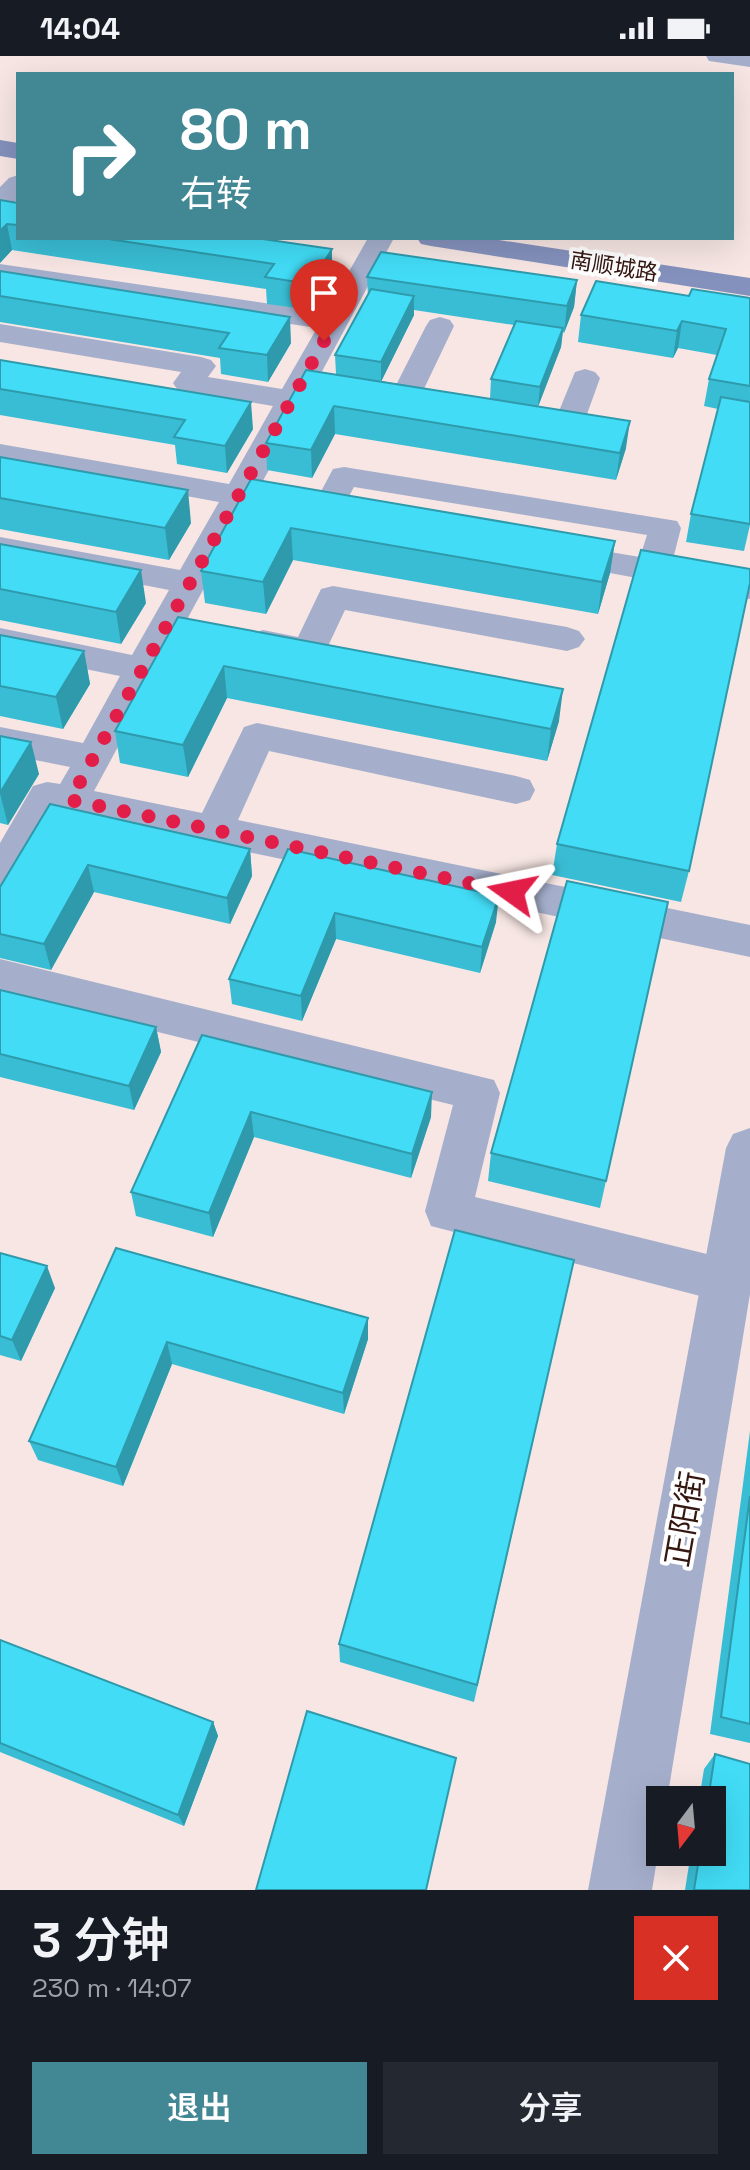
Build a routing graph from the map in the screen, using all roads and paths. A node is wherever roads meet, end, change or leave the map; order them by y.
1 (717, 56) edge
2 (750, 60) edge
3 (16, 185) edge
4 (0, 203) edge
5 (380, 240) edge
6 (444, 240) edge
7 (0, 272) edge
8 (750, 287) edge
9 (335, 322) junction
10 (440, 326) dead end
11 (0, 333) edge
12 (585, 378) dead end
13 (309, 387) junction
14 (436, 400) edge
15 (496, 410) edge
16 (0, 453) edge
17 (238, 496) junction
18 (0, 547) edge
19 (529, 548) edge
20 (653, 570) junction
21 (190, 583) junction
22 (750, 588) edge
23 (196, 629) junction
24 (567, 639) dead end
25 (0, 640) edge
26 (142, 669) junction
27 (0, 740) edge
28 (93, 758) junction
29 (516, 790) dead end
30 (70, 800) junction
31 (214, 830) junction
32 (5, 861) edge
33 (750, 941) edge
34 (0, 976) edge
35 (750, 1148) edge
36 (727, 1281) junction
37 (620, 1890) edge

1 - 2 street
3 - 4 street
5 - 9 street
6 - 8 main road, 南顺城路
7 - 9 street
9 - 13 street
10 - 14 street
11 - 13 street
12 - 15 street
13 - 17 street
16 - 17 street
17 - 20 street
17 - 21 street
18 - 21 street
19 - 20 street
20 - 22 street
21 - 23 street
23 - 24 street
23 - 26 street
25 - 26 street
26 - 28 street
27 - 28 street
28 - 30 street
29 - 31 street
30 - 31 street
30 - 32 street
31 - 33 street
34 - 36 street
35 - 36 street, 正阳街
36 - 37 street, 正阳街

